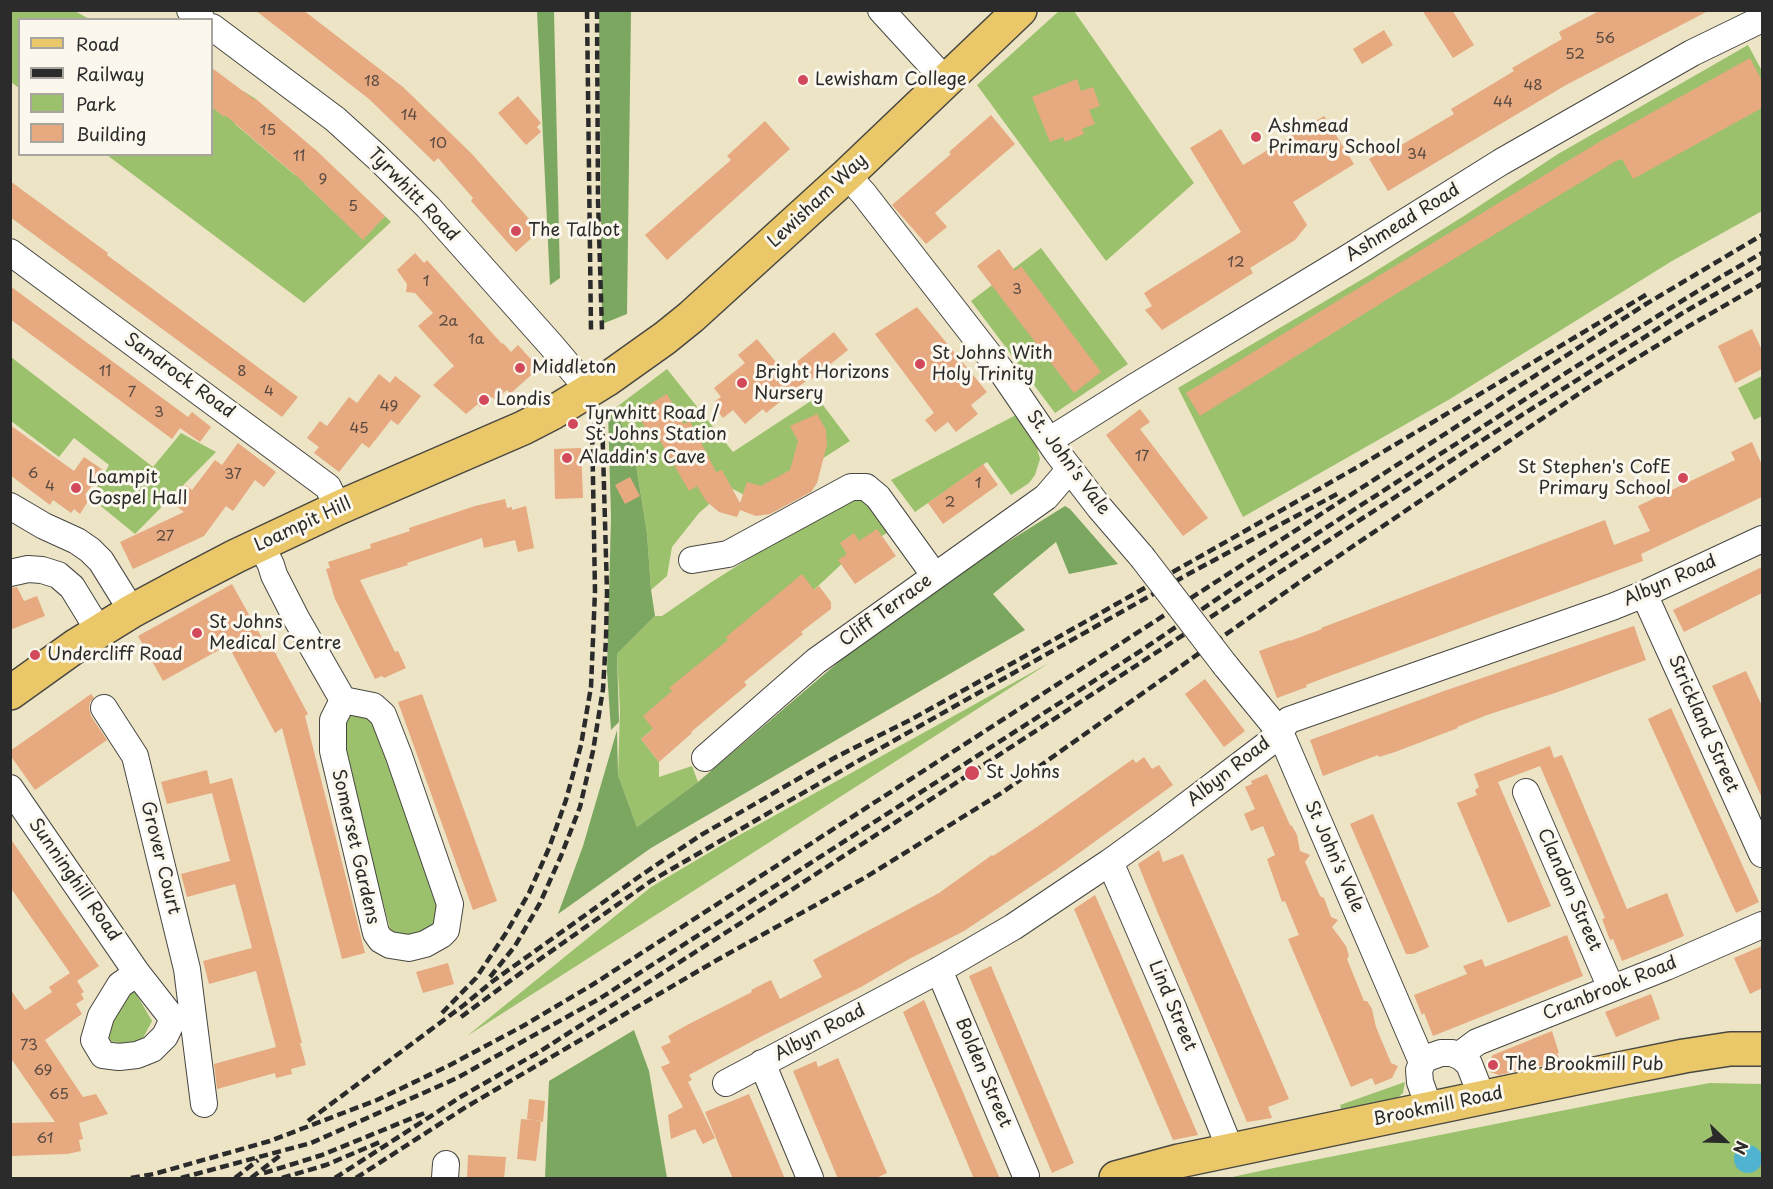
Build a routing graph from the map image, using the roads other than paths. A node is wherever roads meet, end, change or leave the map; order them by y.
1 (881, 10) edge
2 (1020, 10) edge
3 (1762, 19) edge
4 (213, 28) edge
5 (945, 80) junction
6 (847, 175) junction
7 (10, 252) edge
8 (598, 385) junction
9 (1050, 440) junction
10 (1070, 469) junction
11 (10, 506) edge
12 (338, 508) junction
13 (1762, 539) edge
14 (261, 545) junction
15 (692, 560) dead end
16 (10, 573) edge
17 (935, 576) junction
18 (1644, 594) junction
19 (132, 612) junction
20 (99, 631) junction
21 (1224, 665) joint
22 (10, 693) edge
23 (343, 700) junction
24 (104, 708) dead end
25 (1280, 732) junction
26 (705, 758) dead end
27 (10, 788) edge
28 (1526, 792) dead end
29 (1762, 854) edge
30 (1110, 862) junction
31 (1762, 926) edge
32 (939, 970) junction
33 (137, 973) junction
34 (1611, 988) junction
35 (183, 1018) junction
36 (1762, 1049) edge
37 (1461, 1057) junction
38 (1422, 1062) junction
39 (762, 1064) junction
40 (726, 1083) dead end
41 (1482, 1097) junction
42 (204, 1104) dead end
43 (1430, 1110) junction
44 (1231, 1150) junction
45 (1026, 1176) dead end
46 (810, 1179) edge
47 (1116, 1179) edge

1 - 5 street
2 - 5 main road, Lewisham Way
3 - 9 street, Ashmead Road
4 - 8 street, Tyrwhitt Road
5 - 6 main road, Lewisham Way
6 - 8 main road, Lewisham Way
6 - 9 street, St. John's Vale
7 - 12 street, Sandrock Road
8 - 12 main road, Loampit Hill
9 - 10 street, St. John's Vale
10 - 17 street, Cliff Terrace
10 - 21 street, St. John's Vale, bridge
11 - 19 street
12 - 14 main road, Loampit Hill
13 - 18 street, Albyn Road
14 - 19 main road, Loampit Hill
14 - 23 street
15 - 17 street
16 - 20 street
17 - 26 street, Cliff Terrace
18 - 25 street, Albyn Road
18 - 29 street, Strickland Street
19 - 20 main road, Loampit Hill
20 - 22 main road, Loampit Hill
21 - 25 street, St John's Vale
23 - 23 street, Somerset Gardens
24 - 35 street, Grover Court
25 - 30 street, Albyn Road
25 - 38 street, St John's Vale
27 - 33 street, Sunninghill Road
28 - 34 street, Clandon Street
30 - 32 street, Albyn Road
30 - 44 street, Lind Street
31 - 34 street, Cranbrook Road
32 - 39 street, Albyn Road
32 - 45 street, Bolden Street
33 - 35 street, Sunninghill Road
33 - 35 street
34 - 37 street, Cranbrook Road
35 - 42 street, Grover Court
36 - 41 main road, Brookmill Road
37 - 38 street
37 - 41 street
38 - 43 street, St John's Vale
39 - 40 street, Albyn Road
39 - 46 street, Albyn Road
41 - 43 main road, Brookmill Road
43 - 44 main road, Brookmill Road
44 - 47 main road, Brookmill Road

